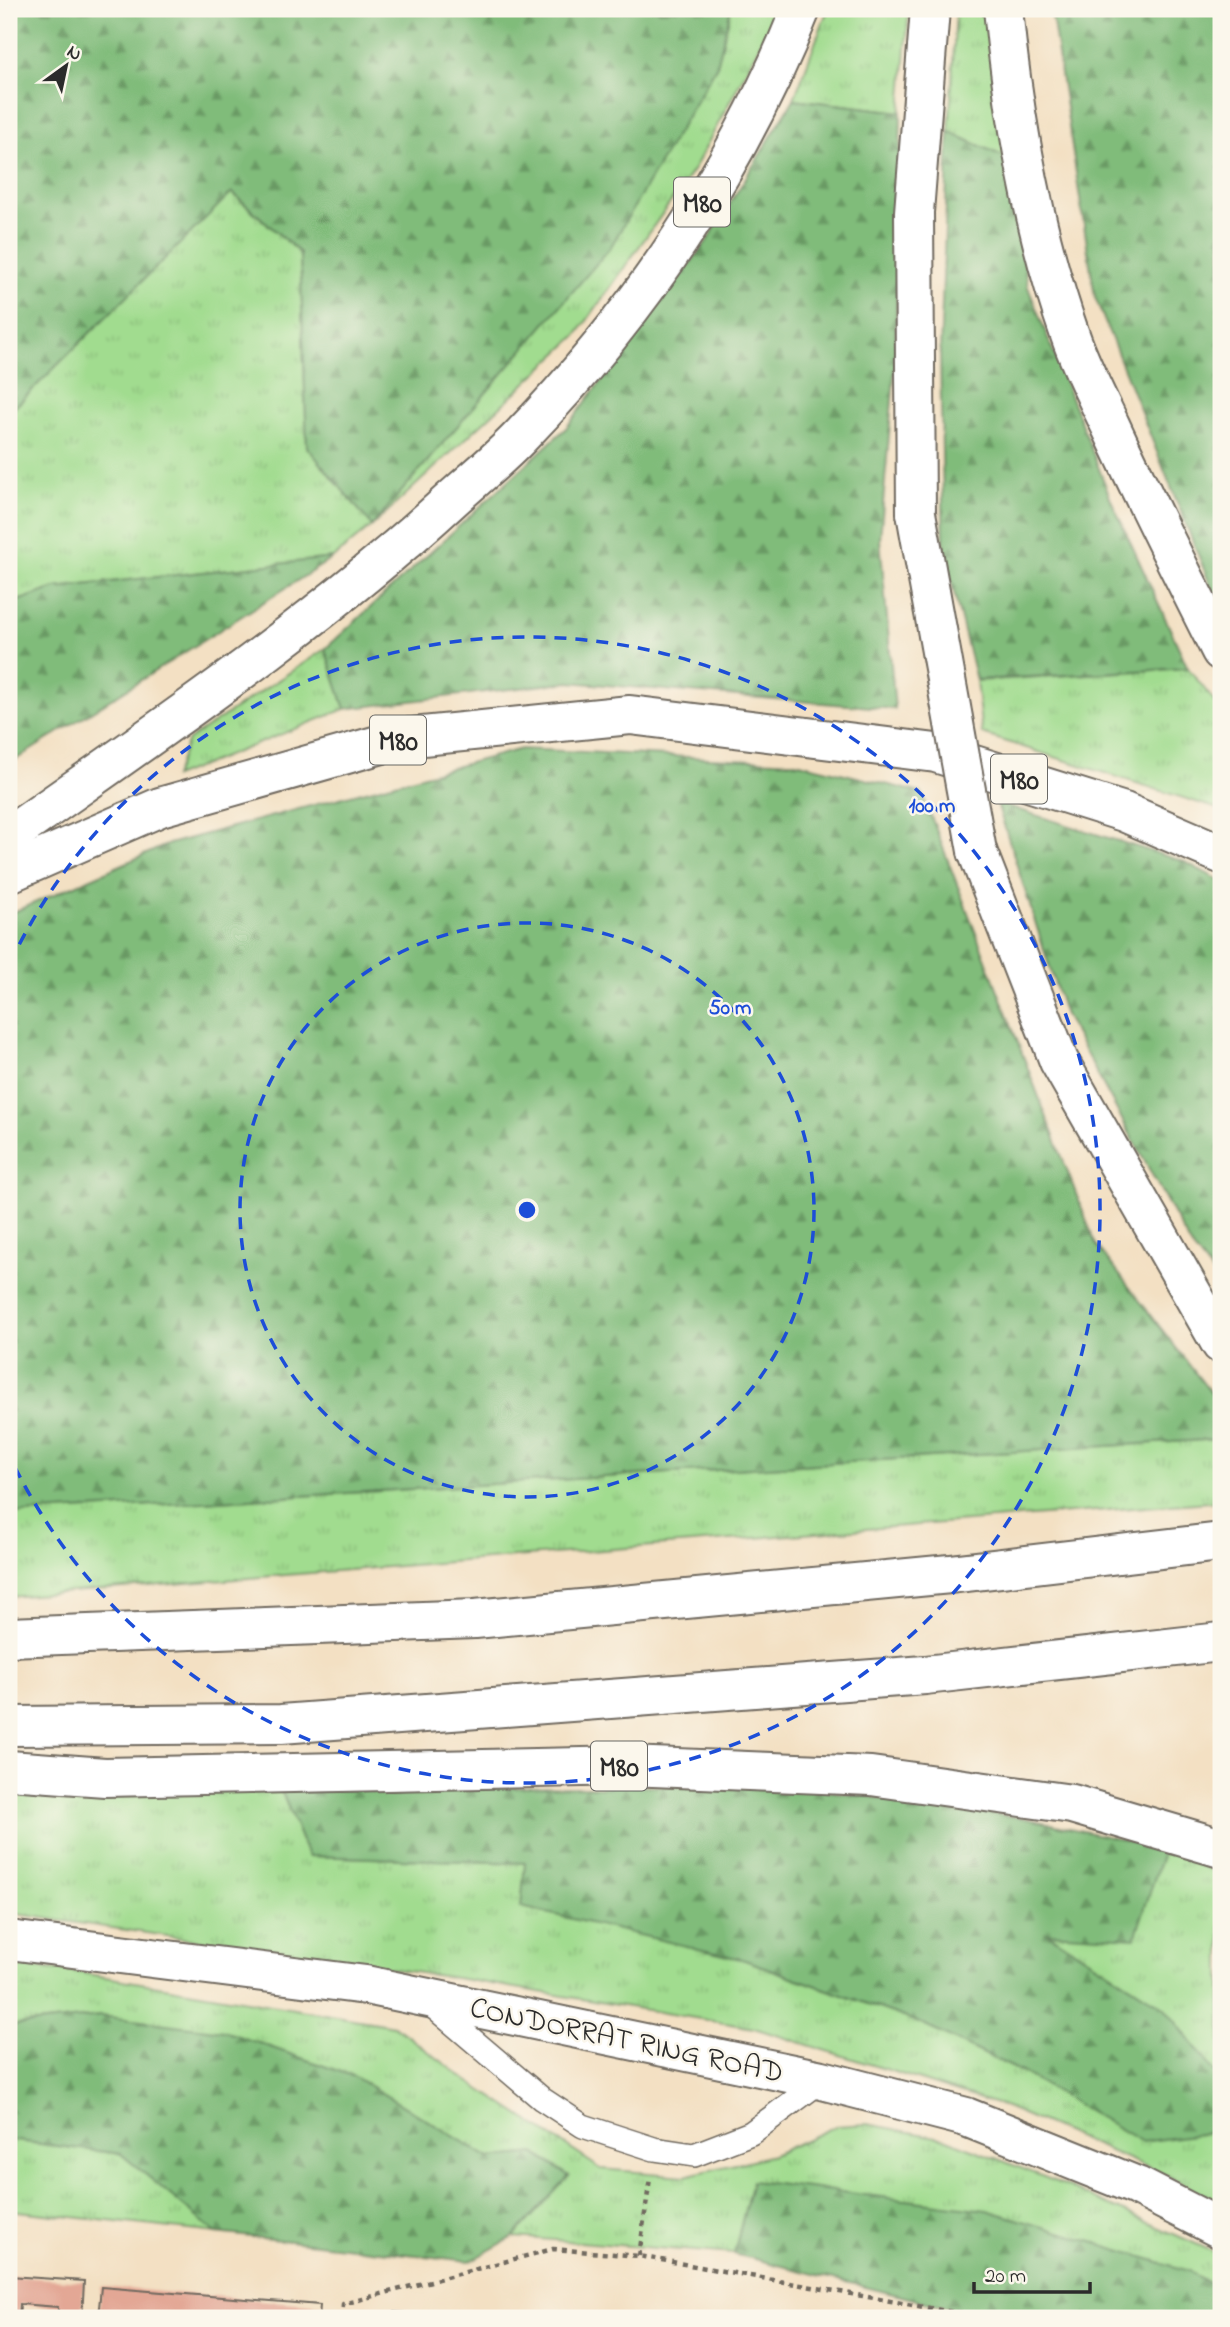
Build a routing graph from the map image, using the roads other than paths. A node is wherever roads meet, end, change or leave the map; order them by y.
1 (801, 9) edge
2 (930, 9) edge
3 (1003, 9) edge
4 (1221, 650) edge
5 (9, 836) edge
6 (1221, 854) edge
7 (9, 873) edge
8 (1219, 1340) edge
9 (1221, 1542) edge
10 (9, 1637) edge
11 (1221, 1642) edge
12 (9, 1726) edge
13 (9, 1770) edge
14 (1221, 1848) edge
15 (9, 1940) edge
16 (420, 1996) junction
17 (822, 2080) junction
18 (1221, 2229) edge

1 - 5 main road, M80
2 - 8 main road, bridge
3 - 4 main road
6 - 7 main road, M80
9 - 10 main road
11 - 12 main road, M80
13 - 14 main road, M80
15 - 16 main road, CONDORRAT RING ROAD
16 - 17 main road, CONDORRAT RING ROAD
16 - 17 lane
17 - 18 main road, CONDORRAT RING ROAD

